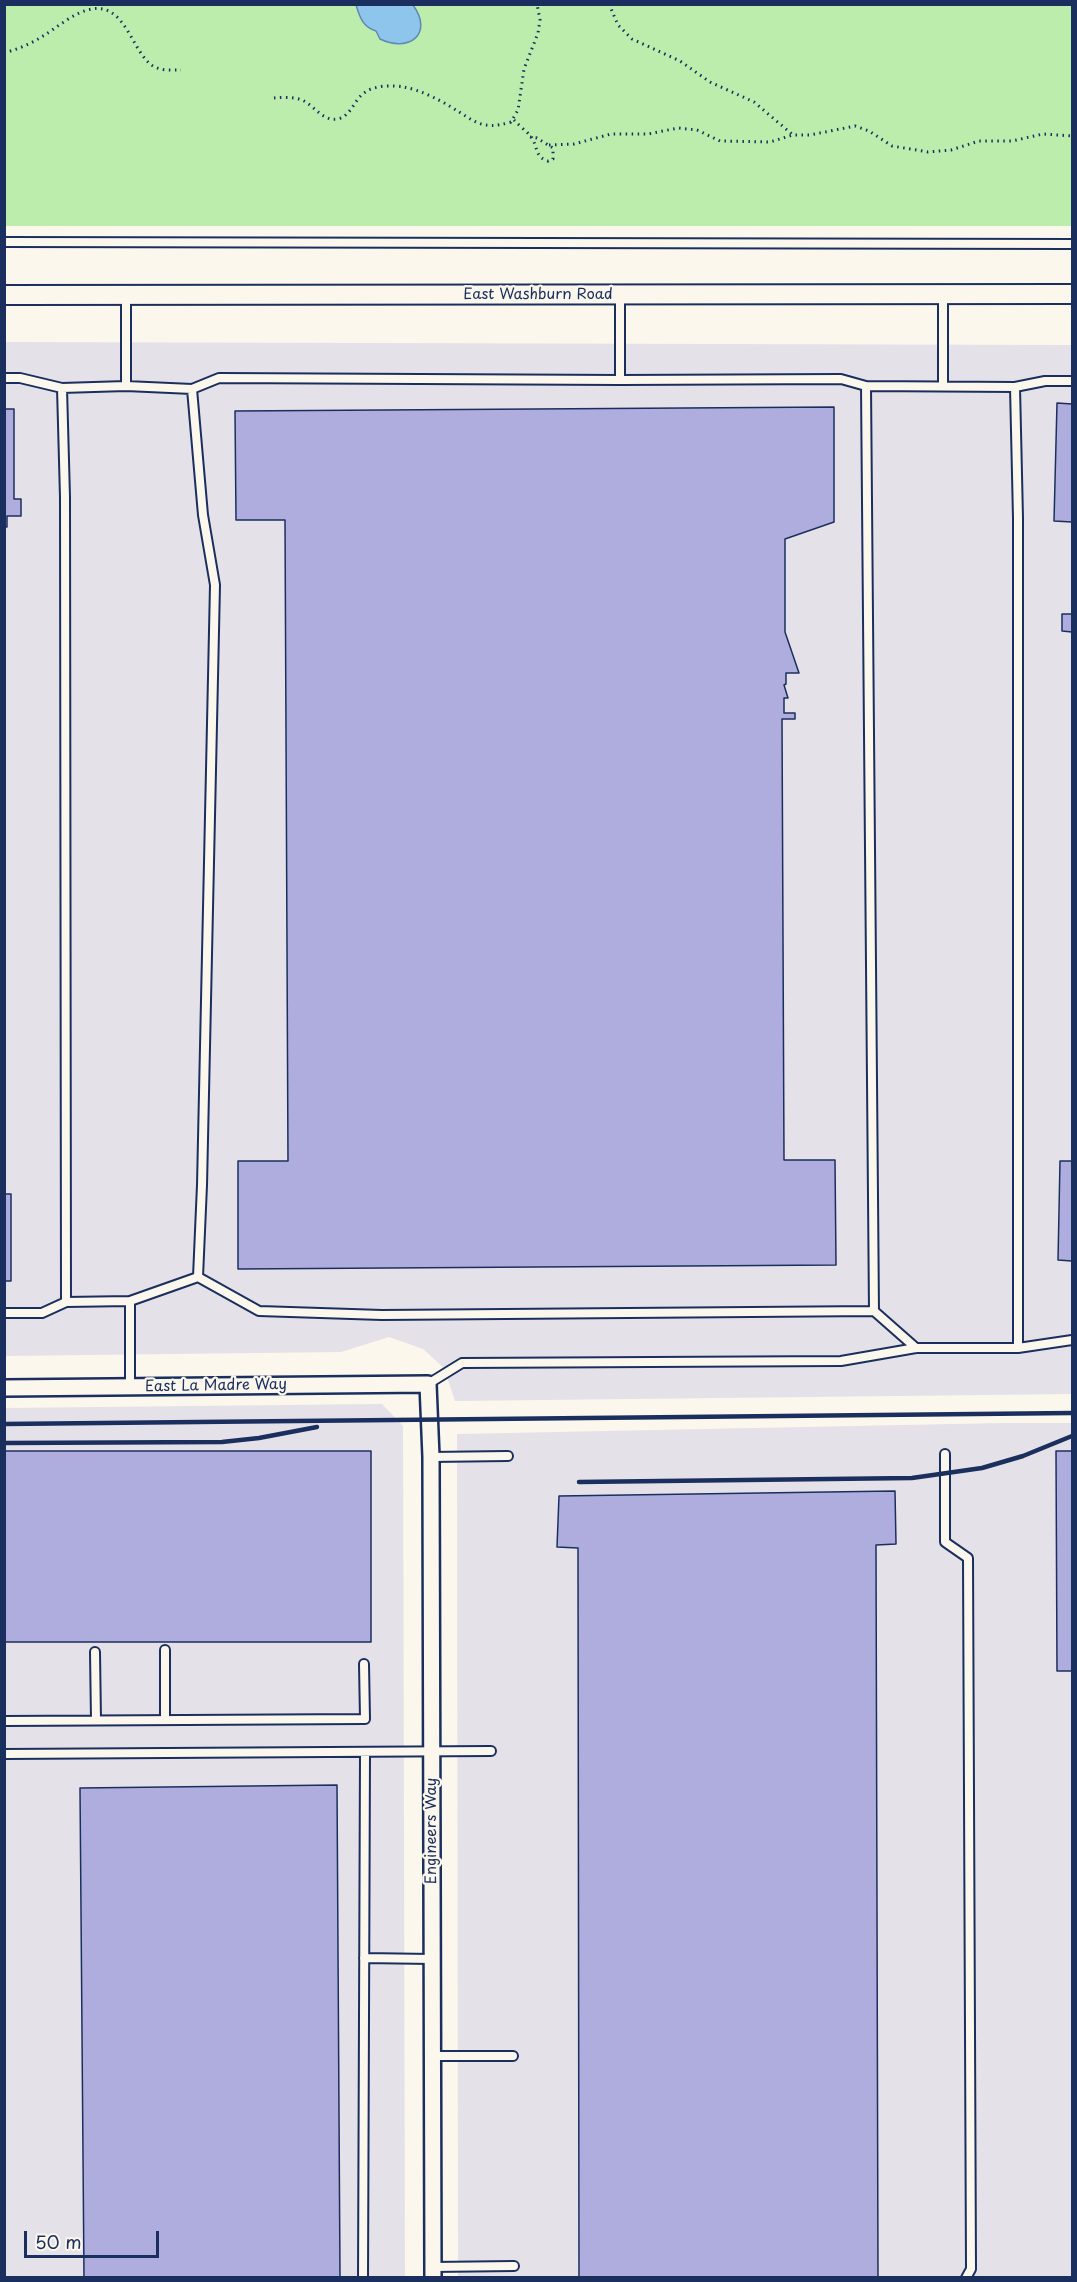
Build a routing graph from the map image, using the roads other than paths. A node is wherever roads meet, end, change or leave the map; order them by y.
1 (4, 242) edge
2 (1072, 244) edge
3 (620, 294) junction
4 (943, 294) junction
5 (1072, 294) edge
6 (4, 295) edge
7 (126, 295) junction
8 (4, 378) edge
9 (620, 380) junction
10 (1072, 381) edge
11 (126, 386) junction
12 (866, 386) junction
13 (943, 386) junction
14 (1015, 387) junction
15 (62, 388) junction
16 (192, 389) junction
17 (198, 1277) junction
18 (130, 1301) junction
19 (66, 1302) junction
20 (874, 1311) junction
21 (4, 1313) edge
22 (1072, 1340) edge
23 (916, 1348) junction
24 (1018, 1348) junction
25 (428, 1384) junction
26 (130, 1387) junction
27 (4, 1388) edge
28 (945, 1454) dead end
29 (431, 1456) junction
30 (508, 1456) dead end
31 (165, 1650) dead end
32 (95, 1652) dead end
33 (364, 1664) dead end
34 (96, 1720) junction
35 (165, 1720) junction
36 (4, 1721) edge
37 (491, 1751) dead end
38 (432, 1752) junction
39 (365, 1753) junction
40 (4, 1754) edge
41 (364, 1958) junction
42 (432, 1959) junction
43 (433, 2056) junction
44 (513, 2056) dead end
45 (514, 2266) dead end
46 (433, 2272) edge
47 (363, 2277) edge
48 (966, 2277) edge

1 - 2 lane
3 - 4 street, East Washburn Road
3 - 7 street, East Washburn Road
3 - 9 lane
4 - 5 street, East Washburn Road
4 - 13 lane
6 - 7 street, East Washburn Road
7 - 11 lane
8 - 15 lane
9 - 12 lane
9 - 16 lane
10 - 14 lane
11 - 15 lane
11 - 16 lane
12 - 13 lane
12 - 20 lane
13 - 14 lane
14 - 24 lane
15 - 19 lane
16 - 17 lane
17 - 18 lane
17 - 20 lane
18 - 19 lane
18 - 26 lane
19 - 21 lane
20 - 23 lane
22 - 24 lane
23 - 24 lane
23 - 25 lane
25 - 26 street, East La Madre Way
25 - 29 street, Engineers Way
26 - 27 street, East La Madre Way
28 - 48 lane
29 - 30 lane
29 - 38 street, Engineers Way
31 - 35 lane
32 - 34 lane
33 - 35 lane
34 - 35 lane
34 - 36 lane
37 - 38 lane
38 - 39 lane
38 - 42 street, Engineers Way
39 - 40 lane
39 - 41 lane
41 - 42 lane
41 - 47 lane
42 - 43 street, Engineers Way
43 - 44 lane
43 - 46 street, Engineers Way
45 - 46 lane

